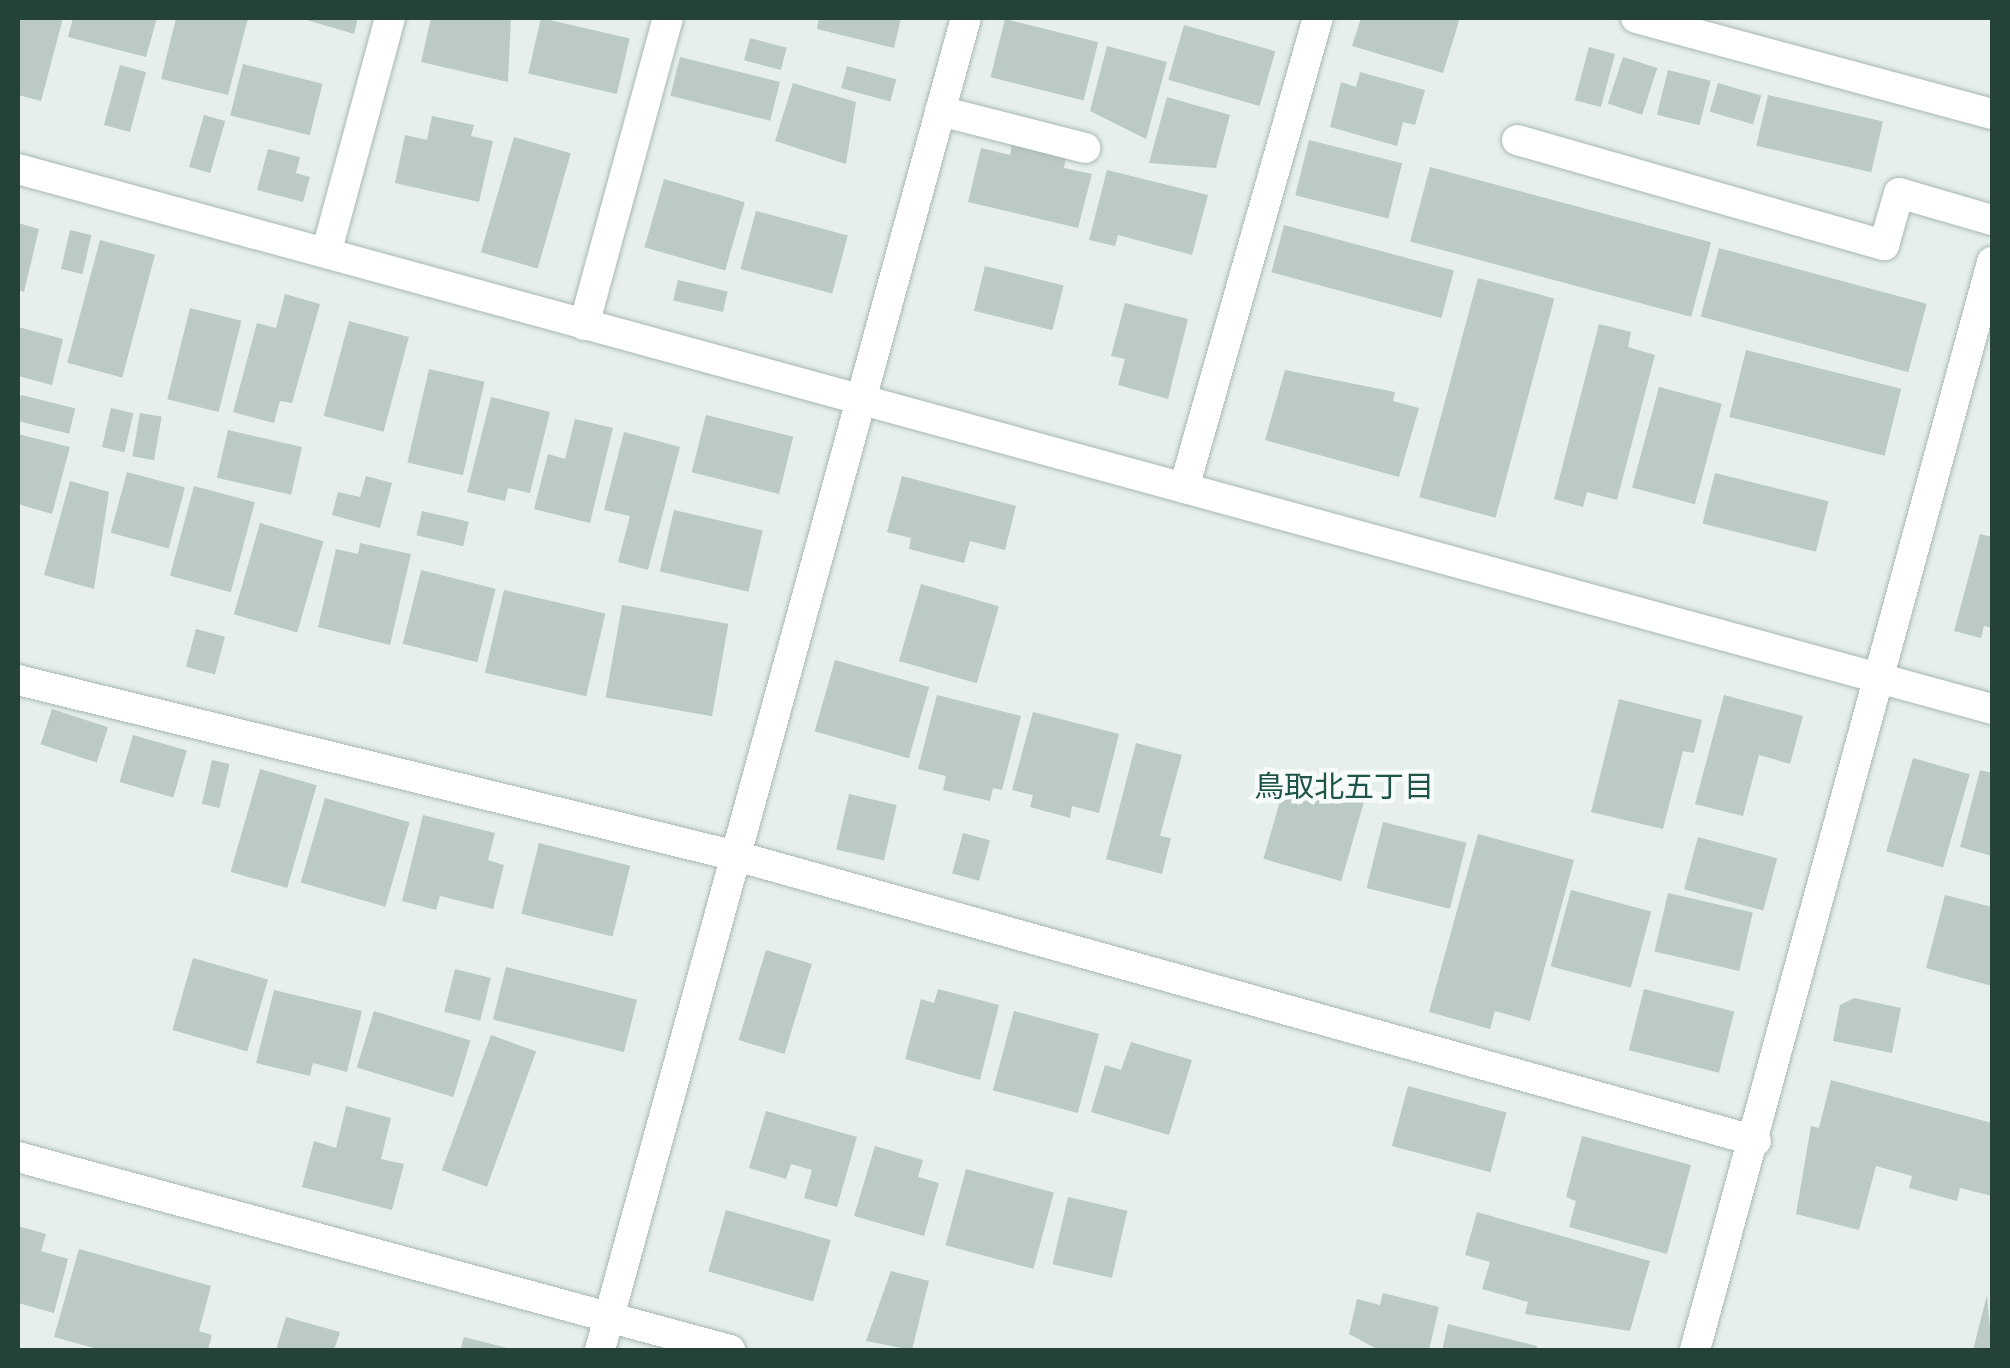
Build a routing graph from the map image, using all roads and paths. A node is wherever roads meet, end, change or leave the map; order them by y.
1 (390, 18) edge
2 (668, 18) edge
3 (966, 18) edge
4 (1318, 18) edge
5 (1636, 18) edge
6 (940, 112) junction
7 (1992, 114) edge
8 (1517, 140) dead end
9 (1085, 148) dead end
10 (18, 168) edge
11 (1992, 220) edge
12 (327, 250) junction
13 (1992, 262) edge
14 (584, 325) junction
15 (1979, 373) edge
16 (863, 396) junction
17 (1184, 488) junction
18 (1886, 678) junction
19 (18, 680) edge
20 (1992, 708) edge
21 (736, 856) junction
22 (1756, 1140) junction
23 (18, 1157) edge
24 (609, 1318) junction
25 (600, 1350) edge
26 (730, 1350) edge
27 (1695, 1350) edge

1 - 12 street
2 - 14 street
3 - 6 street
4 - 17 street
5 - 7 street
6 - 9 street
6 - 16 street
8 - 11 street
10 - 12 street
12 - 14 street
13 - 15 street
14 - 16 street
15 - 18 street
16 - 17 street
16 - 21 street
17 - 18 street
18 - 20 street
18 - 22 street
19 - 21 street
21 - 22 street
21 - 24 street
22 - 27 street
23 - 24 street
24 - 25 street
24 - 26 street

